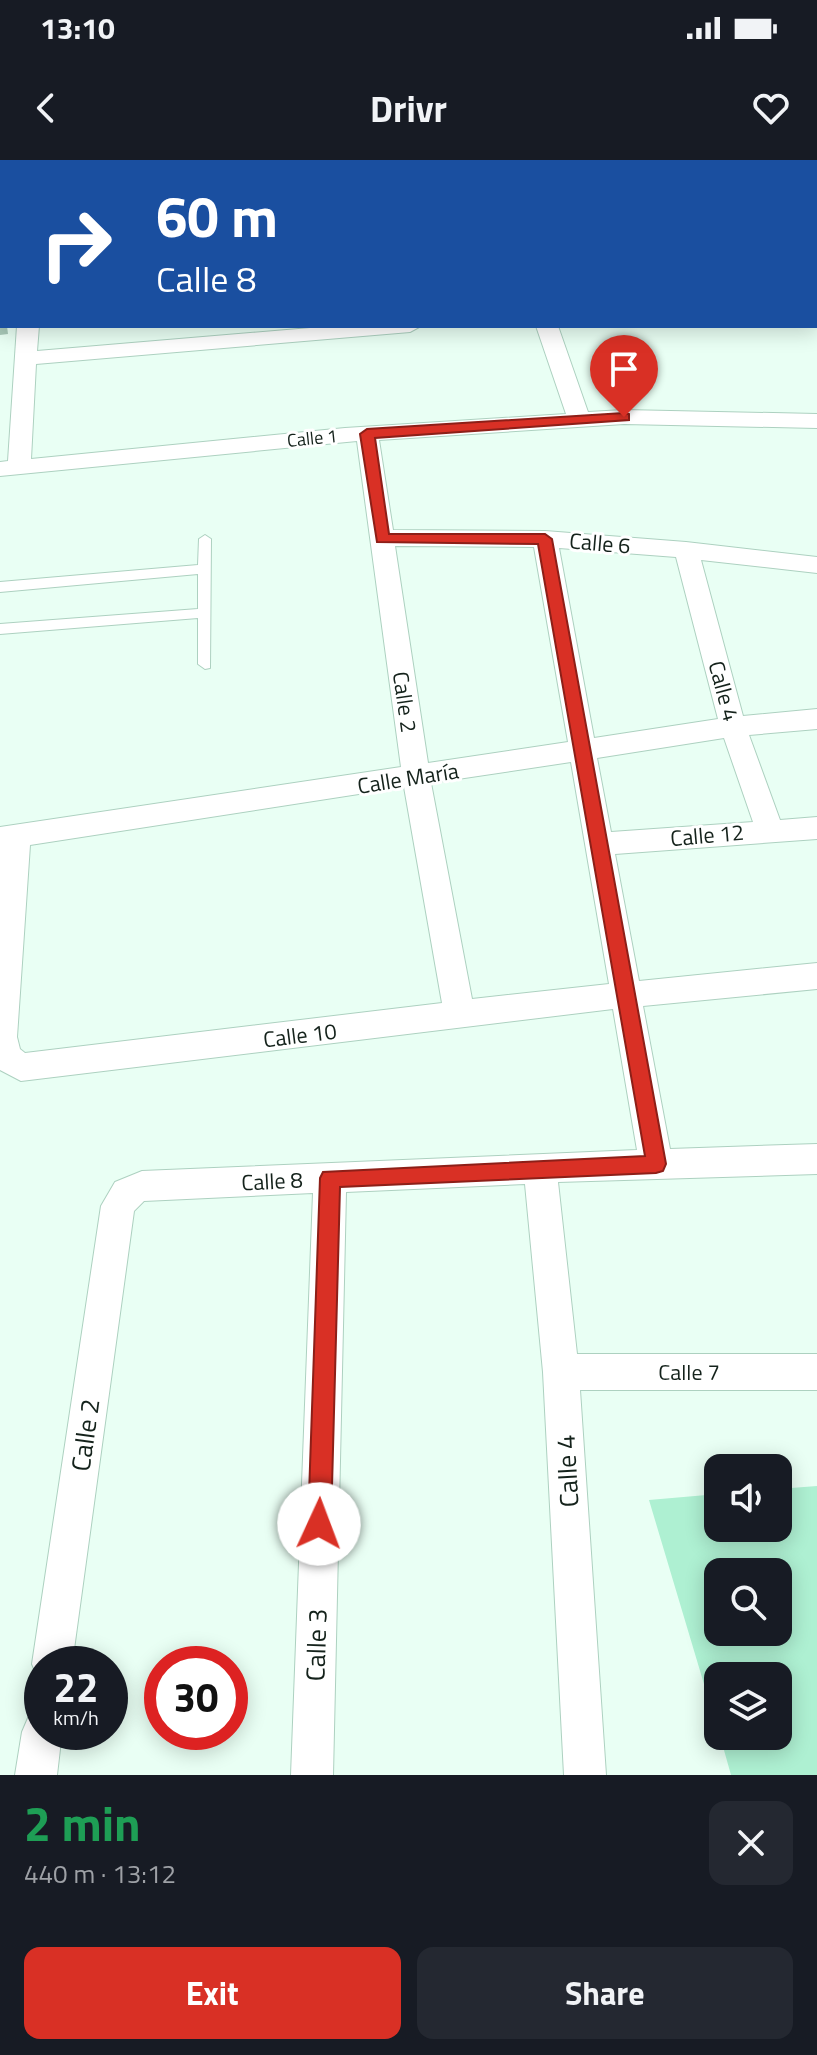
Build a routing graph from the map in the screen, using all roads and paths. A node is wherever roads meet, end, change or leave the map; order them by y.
1 (28, 328) edge
2 (386, 328) edge
3 (548, 328) edge
4 (28, 358) junction
5 (579, 420) junction
6 (817, 421) edge
7 (367, 434) junction
8 (10, 468) edge
9 (382, 538) junction
10 (205, 539) dead end
11 (545, 539) junction
12 (686, 550) junction
13 (817, 565) edge
14 (205, 569) junction
15 (0, 587) edge
16 (205, 613) junction
17 (0, 629) edge
18 (205, 664) dead end
19 (817, 719) edge
20 (733, 727) junction
21 (583, 751) junction
22 (416, 777) junction
23 (817, 828) edge
24 (770, 830) junction
25 (8, 837) edge
26 (598, 844) junction
27 (817, 976) edge
28 (626, 992) junction
29 (460, 1016) junction
30 (817, 1159) edge
31 (656, 1164) junction
32 (540, 1168) junction
33 (330, 1178) junction
34 (118, 1206) joint
35 (561, 1372) junction
36 (817, 1372) edge
37 (55, 1646) edge
38 (39, 1750) edge
39 (36, 1775) edge
40 (312, 1775) edge
41 (585, 1775) edge

1 - 4 street
2 - 4 street
3 - 5 street
4 - 8 street
5 - 6 street, Calle 1
5 - 7 street, Calle 1
7 - 8 street, Calle 1
7 - 9 street, Calle 2
9 - 11 street, Calle 6
9 - 22 street, Calle 2
10 - 14 lane
11 - 12 street, Calle 6
11 - 21 street
12 - 13 street, Calle 6
12 - 20 street, Calle 4
14 - 15 lane
14 - 16 lane
16 - 17 lane
16 - 18 lane
19 - 20 street, Calle María
20 - 21 street, Calle María
20 - 24 street, Calle 4
21 - 22 street, Calle María
21 - 26 street
22 - 25 street, Calle María
22 - 29 street, Calle 2
23 - 24 street, Calle 12
24 - 26 street, Calle 12
25 - 29 street, Calle 10
26 - 28 street
27 - 28 street, Calle 10
28 - 29 street, Calle 10
28 - 31 street
30 - 31 street, Calle 8
31 - 32 street, Calle 8
32 - 33 street, Calle 8
32 - 35 street, Calle 4
33 - 34 street, Calle 8
33 - 40 street, Calle 3
34 - 37 street, Calle 2
35 - 36 street, Calle 7
35 - 41 street, Calle 4
38 - 39 street

